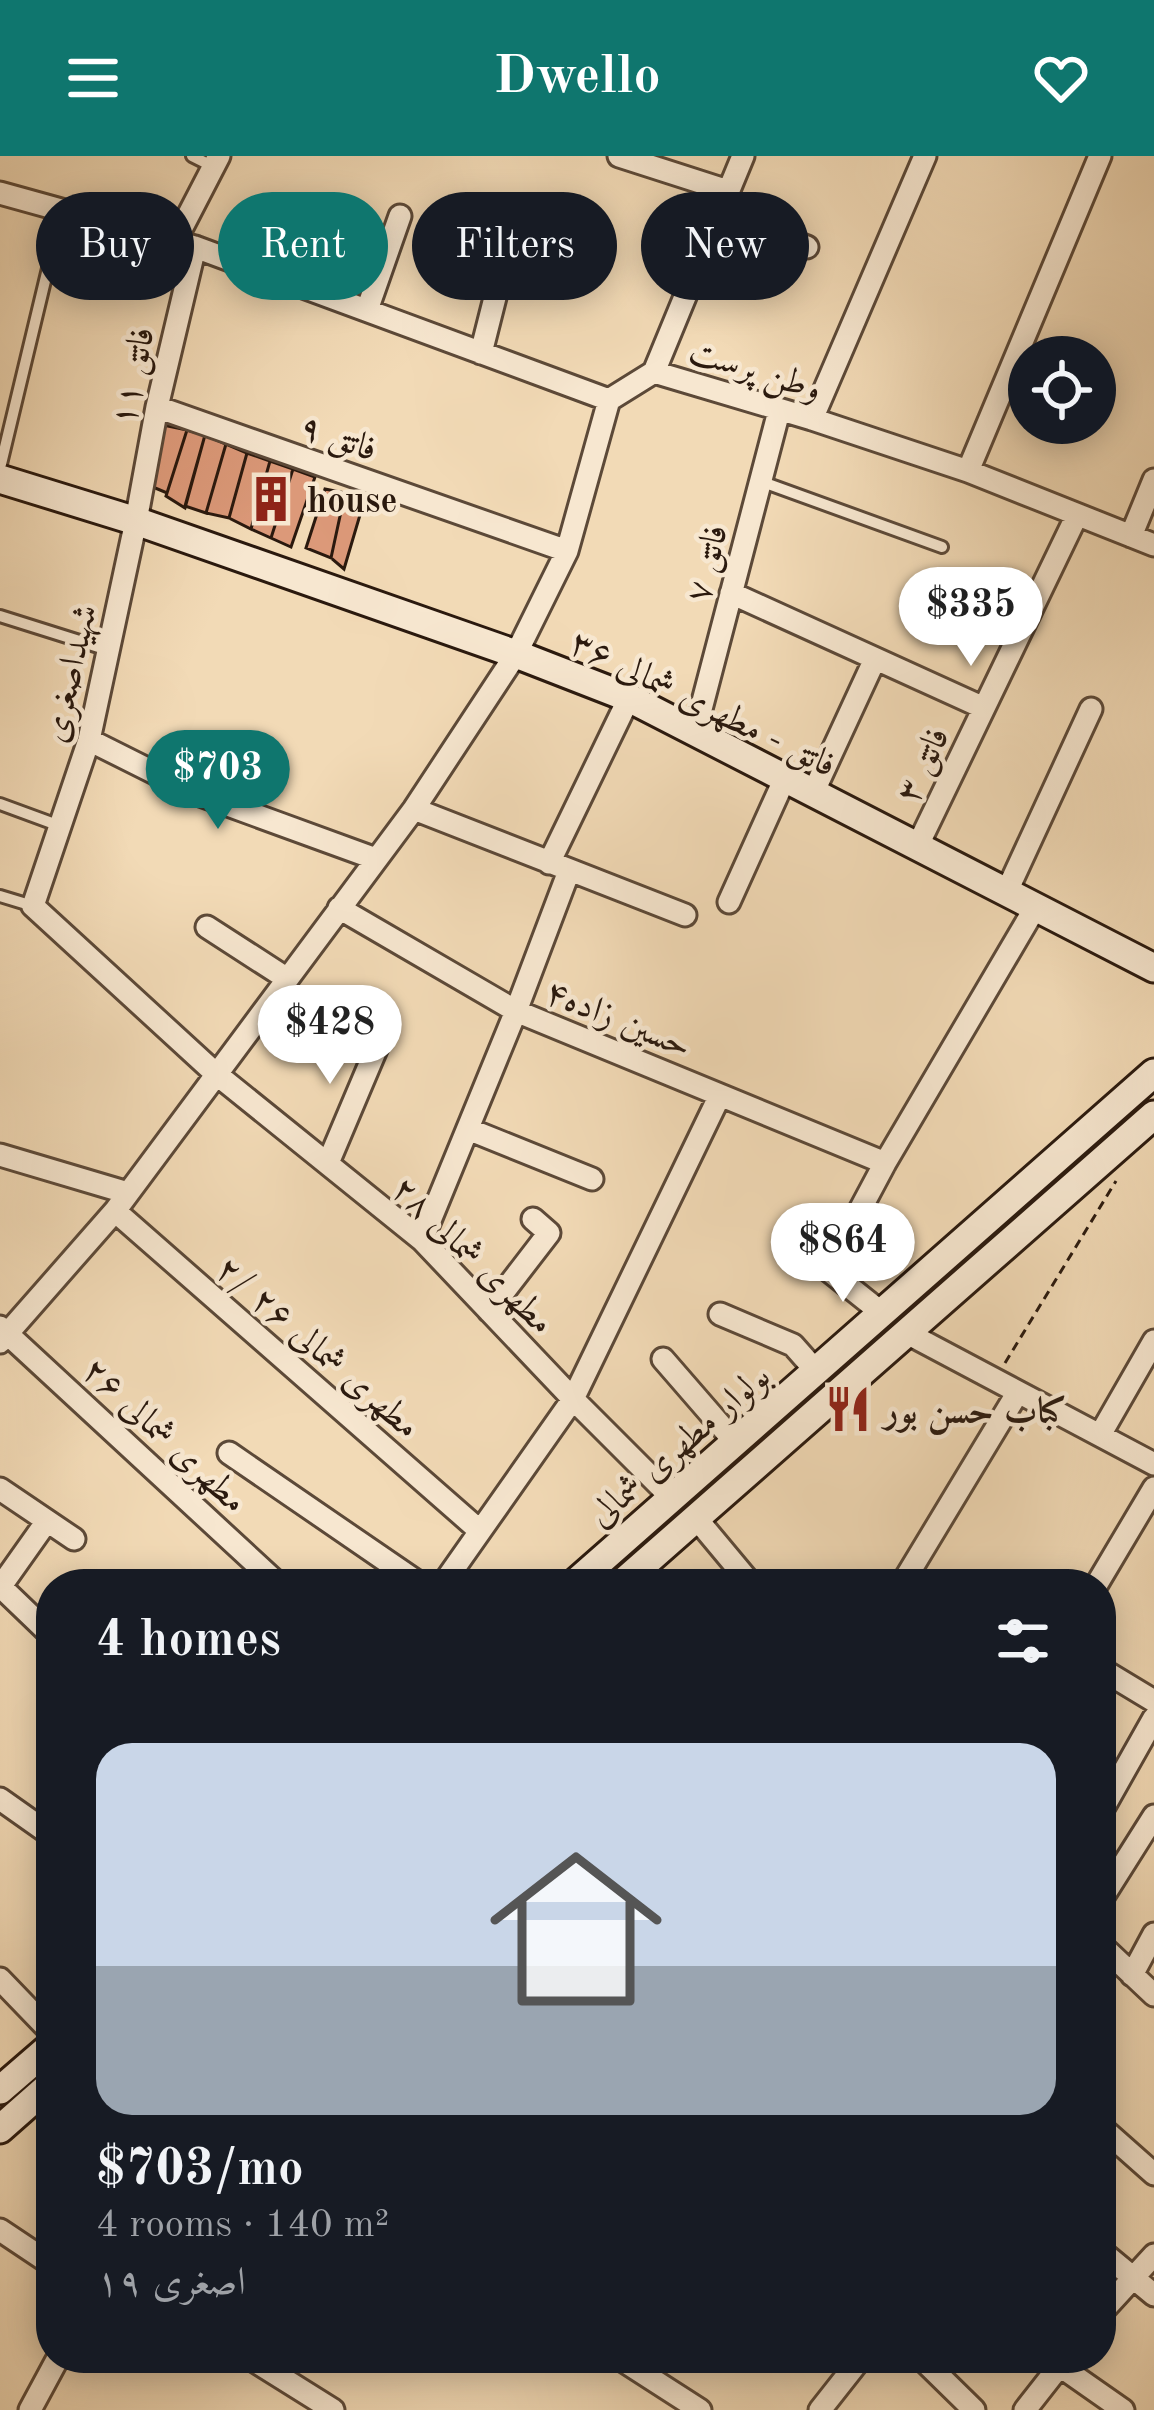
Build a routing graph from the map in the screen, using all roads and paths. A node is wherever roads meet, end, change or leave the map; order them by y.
1 (193, 156) edge
2 (619, 156) edge
3 (743, 156) edge
4 (926, 156) edge
5 (1100, 156) edge
6 (216, 161) edge
7 (728, 191) joint
8 (0, 193) edge
9 (36, 203) edge
10 (400, 216) dead end
11 (194, 220) edge
12 (194, 247) edge
13 (40, 300) edge
14 (175, 300) edge
15 (494, 300) edge
16 (684, 300) edge
17 (367, 310) junction
18 (481, 353) junction
19 (654, 372) junction
20 (609, 400) junction
21 (157, 407) junction
22 (779, 411) junction
23 (812, 419) junction
24 (0, 463) edge
25 (968, 471) junction
26 (0, 479) edge
27 (1154, 480) edge
28 (760, 481) junction
29 (1077, 515) junction
30 (136, 521) junction
31 (1131, 536) junction
32 (1154, 545) edge
33 (942, 547) dead end
34 (567, 551) junction
35 (731, 593) junction
36 (0, 616) edge
37 (108, 650) junction
38 (516, 654) junction
39 (875, 659) junction
40 (629, 698) junction
41 (984, 708) junction
42 (1091, 709) dead end
43 (695, 732) junction
44 (88, 740) junction
45 (785, 778) junction
46 (813, 793) junction
47 (0, 804) edge
48 (414, 809) junction
49 (60, 826) junction
50 (917, 847) junction
51 (376, 859) junction
52 (559, 867) junction
53 (1006, 893) junction
54 (0, 896) edge
55 (729, 902) dead end
56 (33, 906) junction
57 (339, 908) junction
58 (1035, 908) junction
59 (685, 915) dead end
60 (207, 927) dead end
61 (1154, 968) edge
62 (286, 978) junction
63 (516, 1011) junction
64 (383, 1033) dead end
65 (215, 1073) junction
66 (1154, 1073) edge
67 (720, 1095) junction
68 (1154, 1115) edge
69 (468, 1129) junction
70 (0, 1155) edge
71 (1053, 1162) junction
72 (328, 1163) junction
73 (885, 1163) junction
74 (1118, 1178) dead end
75 (592, 1179) dead end
76 (1075, 1185) junction
77 (121, 1202) junction
78 (533, 1219) dead end
79 (422, 1240) junction
80 (489, 1311) junction
81 (882, 1313) junction
82 (720, 1314) dead end
83 (907, 1333) junction
84 (3, 1334) edge
85 (1154, 1341) edge
86 (663, 1360) dead end
87 (816, 1371) junction
88 (995, 1379) junction
89 (1018, 1392) junction
90 (573, 1400) junction
91 (1100, 1435) junction
92 (735, 1442) junction
93 (229, 1453) dead end
94 (1154, 1464) edge
95 (1154, 1488) edge
96 (0, 1489) edge
97 (672, 1498) junction
98 (697, 1518) junction
99 (47, 1521) junction
100 (480, 1531) junction
101 (74, 1538) dead end
102 (262, 1569) edge
103 (398, 1569) edge
104 (453, 1569) edge
105 (591, 1569) edge
106 (638, 1569) edge
107 (740, 1569) edge
108 (911, 1569) edge
109 (1106, 1569) edge
110 (0, 1586) edge
111 (36, 1621) edge
112 (1116, 1678) edge
113 (1154, 1701) edge
114 (1154, 1718) edge
115 (1116, 1785) edge
116 (0, 1799) edge
117 (1154, 1816) edge
118 (36, 1824) edge
119 (1116, 1876) edge
120 (1154, 1934) edge
121 (1116, 1960) edge
122 (1132, 1975) junction
123 (0, 1979) edge
124 (1154, 1995) edge
125 (36, 2016) edge
126 (36, 2058) edge
127 (0, 2090) edge
128 (36, 2097) edge
129 (0, 2129) edge
130 (1116, 2140) edge
131 (1154, 2174) edge
132 (0, 2230) edge
133 (36, 2254) edge
134 (1154, 2254) edge
135 (1116, 2264) edge
136 (1134, 2279) junction
137 (1116, 2295) edge
138 (1154, 2295) edge
139 (50, 2373) edge
140 (274, 2373) edge
141 (648, 2373) edge
142 (850, 2373) edge
143 (936, 2373) edge
144 (1054, 2373) edge
145 (1077, 2373) edge
146 (30, 2410) edge
147 (332, 2410) edge
148 (700, 2410) edge
149 (820, 2410) edge
150 (974, 2410) edge
151 (1025, 2410) edge
152 (1123, 2410) edge

1 - 6 lane
2 - 7 street
3 - 7 street
4 - 23 street
5 - 25 street
6 - 11 street, فاتق ۱۱
8 - 9 street
10 - 17 street
12 - 17 street
13 - 24 lane
14 - 21 street, فاتق ۱۱
15 - 18 street
16 - 19 street
17 - 18 street
18 - 20 street
19 - 20 street, وطن پرست
19 - 22 street, وطن پرست
20 - 34 street
21 - 30 street, فاتق ۱۱
21 - 34 street, فاتق ۹
22 - 23 street, وطن پرست
22 - 28 street, فاتق ۷
23 - 25 street, وطن پرست
24 - 30 main road
25 - 29 street, وطن پرست
26 - 30 main road
27 - 31 street
28 - 33 lane
28 - 35 street, فاتق ۷
29 - 31 street, وطن پرست
29 - 41 street, فاتق ۳
30 - 37 street, شهیداصغری
30 - 38 main road, فاتق - مطهری شمالی ۳۶
31 - 32 street, وطن پرست
34 - 38 street
35 - 39 street
35 - 43 street, فاتق ۷
36 - 37 lane
37 - 44 street, شهیداصغری
38 - 40 main road, فاتق - مطهری شمالی ۳۶
38 - 48 street
39 - 41 street
39 - 46 street
40 - 43 main road, فاتق - مطهری شمالی ۳۶
40 - 52 street
41 - 50 street, فاتق ۳
42 - 53 street
43 - 45 main road, فاتق - مطهری شمالی ۳۶
44 - 49 street, شهیداصغری
44 - 51 street
45 - 46 main road, فاتق - مطهری شمالی ۳۶
45 - 55 street
46 - 50 main road, فاتق - مطهری شمالی ۳۶
47 - 49 lane
48 - 51 street
48 - 52 street
49 - 56 street, شهیداصغری
50 - 53 main road, فاتق - مطهری شمالی ۳۶
51 - 57 street
52 - 59 street
52 - 63 street
53 - 58 main road, فاتق - مطهری شمالی ۳۶
54 - 56 lane
56 - 65 street, مطهری شمالی ۲۸
57 - 62 street
57 - 63 street, حسین زاده۴
58 - 61 main road, فاتق - مطهری شمالی ۳۶
58 - 73 street
60 - 62 street
62 - 65 street
63 - 67 street, حسین زاده۴
63 - 69 street
64 - 72 street
65 - 72 street, مطهری شمالی ۲۸
65 - 77 street
66 - 71 main road, بولوار مطهری شمالی
67 - 73 street, حسین زاده۴
67 - 90 street
68 - 76 main road, بولوار مطهری شمالی
69 - 75 street
69 - 79 street
70 - 77 street
71 - 76 main road
71 - 81 main road, بولوار مطهری شمالی
72 - 79 street, مطهری شمالی ۲۸
73 - 81 street
74 - 88 path
76 - 83 main road, بولوار مطهری شمالی
77 - 84 street
77 - 100 street, مطهری شمالی ۲۶ /۲
78 - 80 street
79 - 80 street, مطهری شمالی ۲۸
80 - 90 street, مطهری شمالی ۲۸
81 - 87 main road, بولوار مطهری شمالی
82 - 87 street
83 - 88 street
83 - 98 main road, بولوار مطهری شمالی
84 - 102 street, مطهری شمالی ۲۶
85 - 91 street
86 - 92 street
87 - 92 main road, بولوار مطهری شمالی
88 - 89 street
89 - 91 street
89 - 108 street
90 - 97 street, مطهری شمالی ۲۸
90 - 100 street
91 - 94 street
92 - 97 main road, بولوار مطهری شمالی
93 - 103 street
95 - 109 street
96 - 99 street
97 - 105 main road, بولوار مطهری شمالی
98 - 106 main road, بولوار مطهری شمالی
98 - 107 street
99 - 101 street
99 - 110 street
100 - 104 street
110 - 111 street
112 - 113 street
114 - 115 street
116 - 118 street
117 - 119 street
120 - 122 street
121 - 122 street
122 - 124 street
123 - 125 street
126 - 127 main road
128 - 129 main road
130 - 131 street
132 - 133 street
134 - 136 street
135 - 136 street
136 - 137 street
136 - 138 street
139 - 146 street
140 - 147 street
141 - 148 street
142 - 149 street
143 - 150 street
144 - 151 street
145 - 152 street

